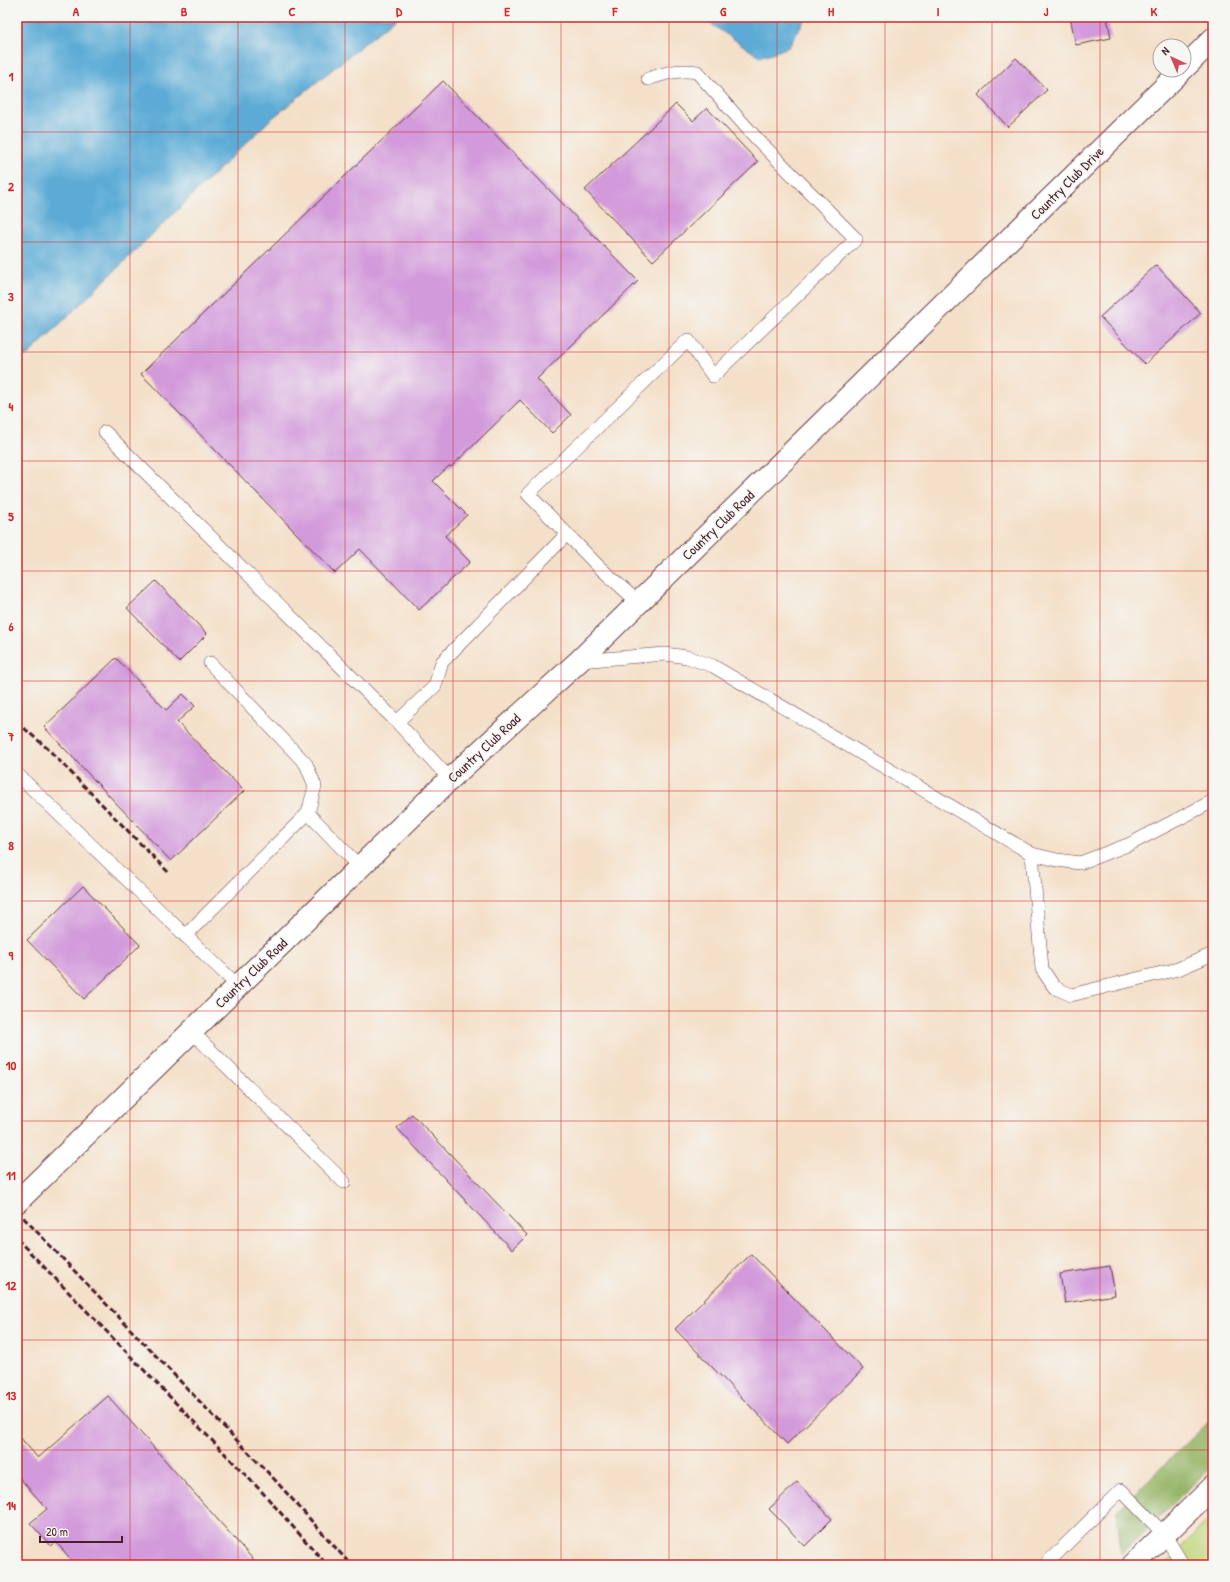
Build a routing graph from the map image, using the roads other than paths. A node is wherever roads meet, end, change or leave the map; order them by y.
1 (1213, 39) edge
2 (1192, 60) edge
3 (1174, 78) edge
4 (648, 79) dead end
5 (952, 295) joint
6 (105, 432) dead end
7 (567, 534) junction
8 (639, 602) junction
9 (579, 661) junction
10 (210, 662) dead end
11 (397, 722) junction
12 (17, 774) edge
13 (450, 779) junction
14 (1213, 800) edge
15 (308, 813) junction
16 (1032, 854) junction
17 (360, 867) junction
18 (185, 936) junction
19 (1213, 954) edge
20 (238, 986) junction
21 (191, 1031) junction
22 (344, 1182) dead end
23 (17, 1202) edge
24 (1213, 1487) edge
25 (1164, 1534) junction
26 (1045, 1565) edge
27 (1133, 1565) edge
28 (1182, 1565) edge

1 - 2 street
3 - 5 street, Country Club Drive
4 - 7 lane
5 - 8 street, Country Club Road
6 - 11 lane
7 - 8 lane
7 - 11 lane
8 - 9 street, Country Club Road
9 - 13 street, Country Club Road
9 - 16 lane
10 - 15 lane
11 - 13 lane
12 - 18 lane
13 - 17 street, Country Club Road
14 - 16 lane
15 - 17 lane
15 - 18 lane
16 - 19 lane
17 - 20 street, Country Club Road
18 - 20 lane
20 - 21 street, Country Club Road
21 - 22 lane
21 - 23 street, Country Club Road
24 - 25 street
25 - 26 lane
25 - 27 street
25 - 28 lane

